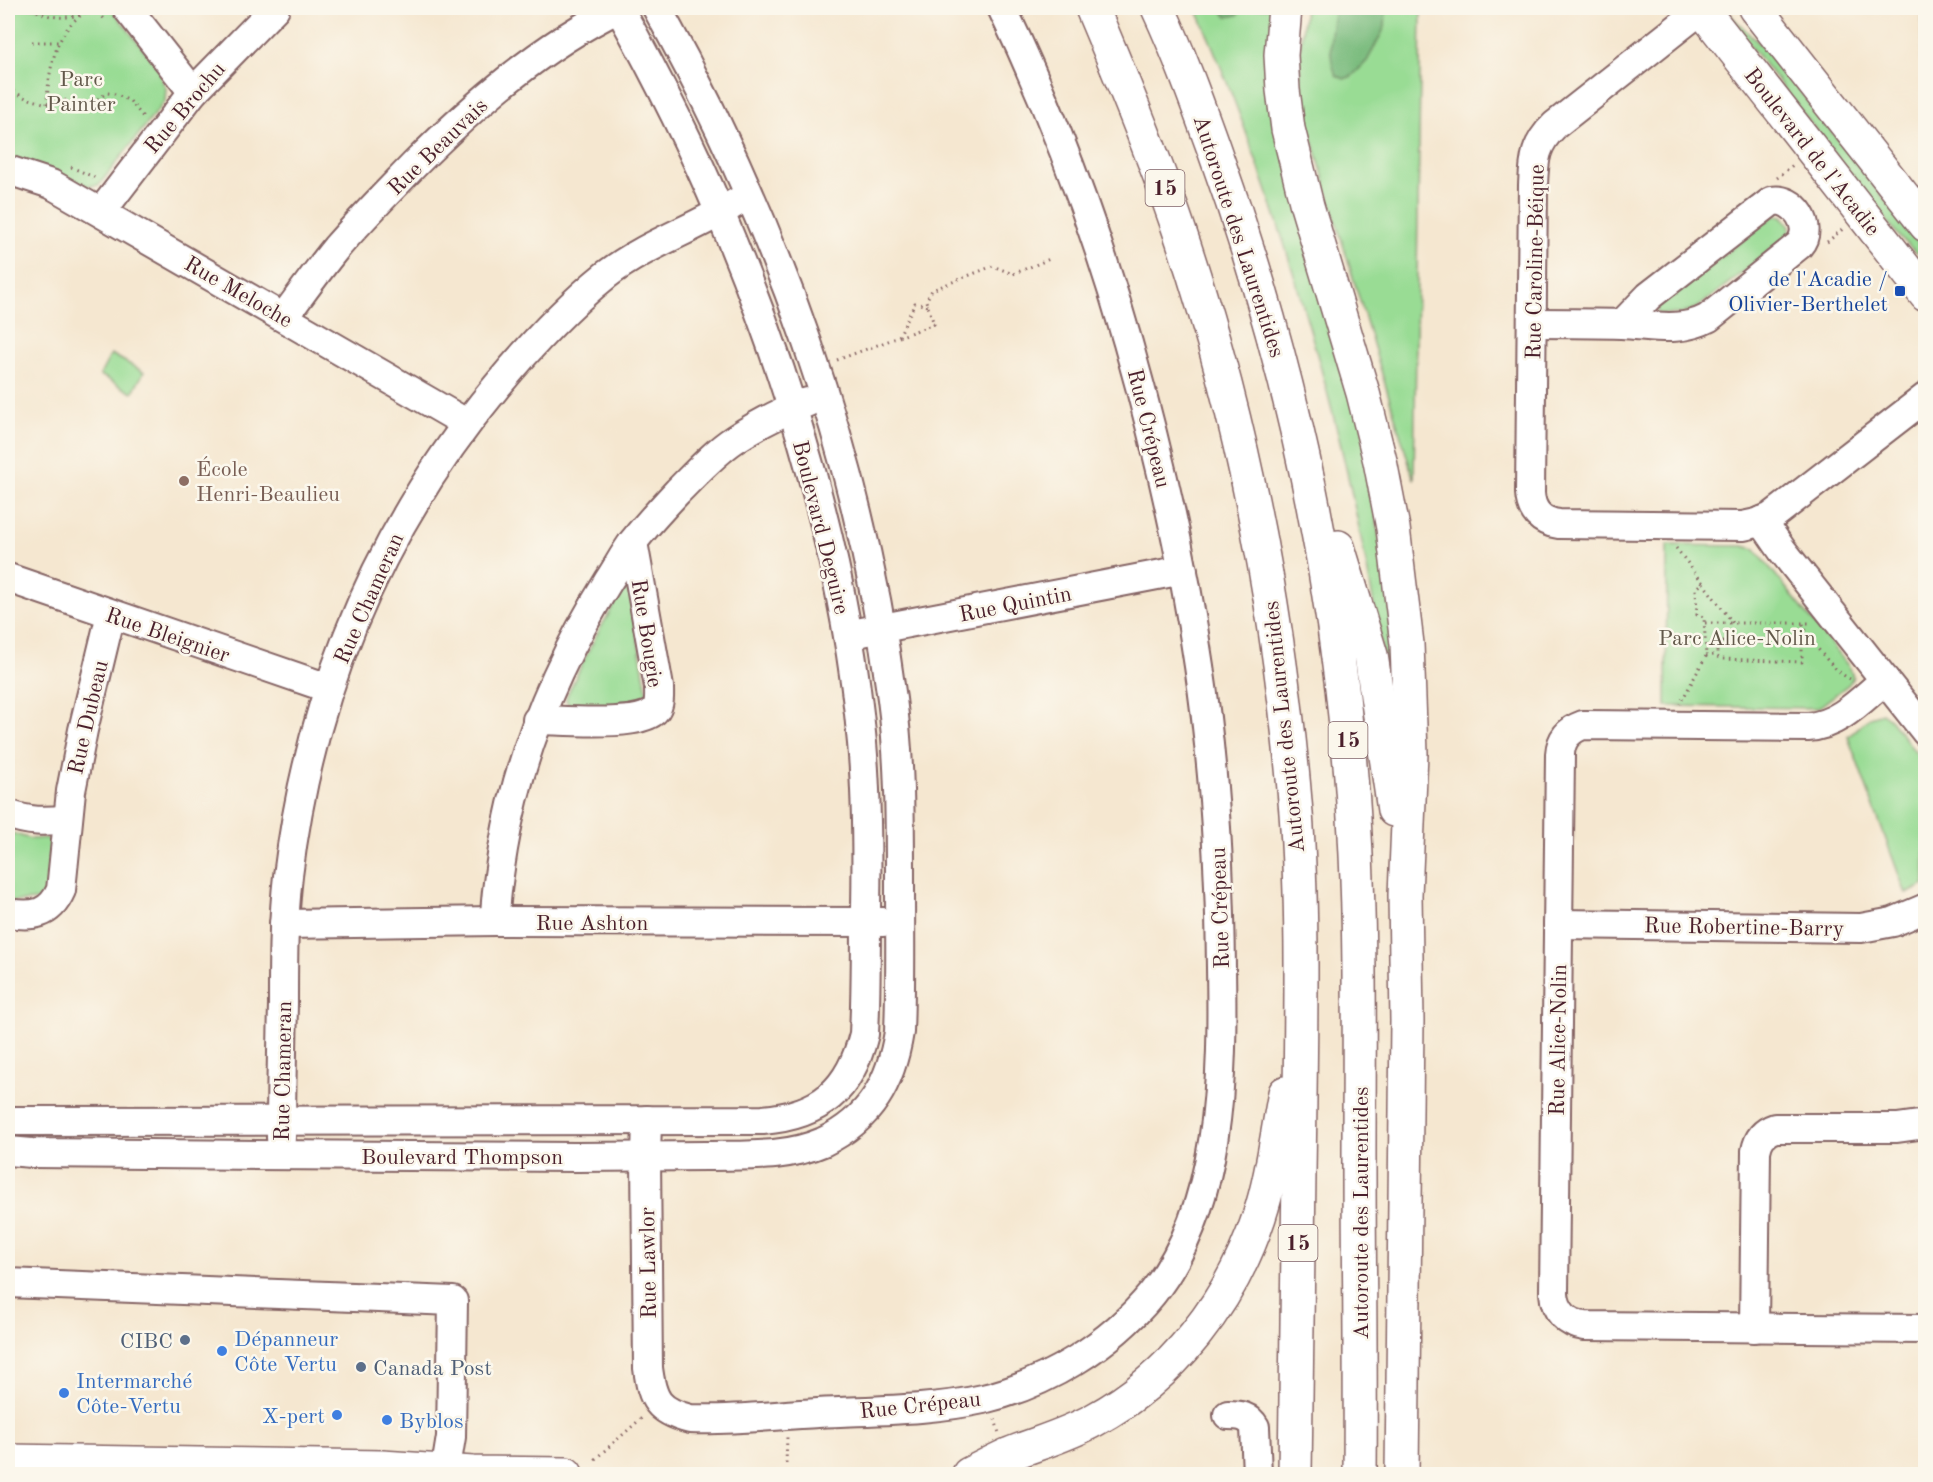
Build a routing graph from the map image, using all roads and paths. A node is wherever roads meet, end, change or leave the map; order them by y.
1 (32, 8) edge
2 (93, 8) edge
3 (127, 8) edge
4 (275, 8) edge
5 (619, 8) edge
6 (657, 8) edge
7 (1002, 8) edge
8 (1092, 8) edge
9 (1158, 8) edge
10 (1285, 8) edge
11 (1701, 8) edge
12 (1755, 8) edge
13 (82, 14) junction
14 (32, 42) dead end
15 (60, 42) junction
16 (8, 89) edge
17 (193, 92) junction
18 (47, 104) junction
19 (143, 117) dead end
20 (1798, 161) dead end
21 (8, 170) edge
22 (1773, 181) dead end
23 (749, 195) junction
24 (101, 212) junction
25 (721, 213) junction
26 (1849, 225) dead end
27 (1926, 225) edge
28 (1823, 244) dead end
29 (1052, 258) dead end
30 (1926, 295) edge
31 (928, 306) junction
32 (284, 317) junction
33 (1532, 323) junction
34 (1622, 324) junction
35 (1270, 325) junction
36 (898, 337) junction
37 (834, 361) dead end
38 (824, 396) junction
39 (1926, 397) edge
40 (791, 408) junction
41 (466, 423) junction
42 (1762, 521) junction
43 (633, 542) junction
44 (1674, 543) dead end
45 (1182, 570) junction
46 (8, 578) edge
47 (1702, 583) junction
48 (1729, 605) dead end
49 (1722, 609) junction
50 (111, 614) junction
51 (1816, 621) dead end
52 (1705, 623) junction
53 (1733, 623) junction
54 (1803, 624) junction
55 (881, 629) junction
56 (1806, 632) junction
57 (848, 635) junction
58 (1812, 639) junction
59 (1793, 643) junction
60 (1717, 645) junction
61 (1706, 647) junction
62 (1802, 647) junction
63 (1706, 656) junction
64 (1718, 657) junction
65 (1855, 680) dead end
66 (1885, 680) junction
67 (328, 688) junction
68 (1680, 709) dead end
69 (537, 720) junction
70 (1926, 732) edge
71 (8, 814) edge
72 (67, 819) junction
73 (1405, 895) junction
74 (1926, 908) edge
75 (8, 913) edge
76 (495, 921) junction
77 (900, 922) junction
78 (866, 923) junction
79 (284, 924) junction
80 (1558, 924) junction
81 (1301, 1012) junction
82 (846, 1079) joint
83 (887, 1079) joint
84 (281, 1120) junction
85 (647, 1120) junction
86 (8, 1121) edge
87 (1926, 1124) edge
88 (8, 1151) edge
89 (281, 1155) junction
90 (646, 1157) junction
91 (8, 1283) edge
92 (1754, 1328) junction
93 (1926, 1329) edge
94 (653, 1408) junction
95 (1228, 1415) dead end
96 (787, 1432) dead end
97 (596, 1459) dead end
98 (8, 1461) edge
99 (786, 1462) dead end
100 (433, 1472) edge
101 (566, 1474) edge
102 (969, 1474) edge
103 (1257, 1474) edge
104 (1295, 1474) edge
105 (1360, 1474) edge
106 (1402, 1474) edge

1 - 13 path
2 - 13 path
3 - 17 street
4 - 17 street, Rue Brochu
5 - 25 street, Boulevard Deguire
5 - 32 street, Rue Beauvais
6 - 23 street, Boulevard Deguire
7 - 45 street, Rue Crépeau
8 - 81 main road, Autoroute des Laurentides / 15
9 - 35 main road, Autoroute des Laurentides / 15
10 - 73 main road
11 - 30 main road, Boulevard de l'Acadie
11 - 33 street, Rue Caroline-Béique
12 - 27 main road, Boulevard de l'Acadie
13 - 15 path
14 - 15 path
15 - 18 path
16 - 18 path
17 - 24 street, Rue Brochu
18 - 19 path
20 - 22 path
21 - 24 street, Rue Meloche
23 - 25 street, Rue Chameran
23 - 38 street, Boulevard Deguire
24 - 32 street, Rue Meloche
25 - 40 street, Boulevard Deguire
25 - 41 street, Rue Chameran
26 - 28 path
29 - 31 path
31 - 36 path
31 - 36 path
32 - 41 street, Rue Meloche
33 - 34 street
33 - 42 street, Rue Caroline-Béique
34 - 34 street
35 - 73 main road
35 - 105 main road, Autoroute des Laurentides / 15
36 - 37 path
38 - 40 street, Rue Bougie
38 - 55 street, Boulevard Deguire
39 - 42 street
40 - 43 street, Rue Bougie
40 - 57 street, Boulevard Deguire
41 - 67 street, Rue Chameran
42 - 66 street
43 - 69 street, Rue Bougie
43 - 69 street, Rue Bougie
44 - 47 path
45 - 55 street, Rue Quintin
45 - 94 street, Rue Crépeau
46 - 50 street, Rue Bleignier
47 - 49 path
47 - 52 path
48 - 49 path
49 - 53 path
50 - 67 street, Rue Bleignier
50 - 72 street, Rue Dubeau
51 - 54 path
52 - 53 path
52 - 61 path
53 - 54 path
54 - 56 path
55 - 57 street, Rue Quintin
55 - 77 street, Boulevard Deguire
56 - 58 path
56 - 59 path
57 - 78 street, Boulevard Deguire
58 - 62 path
58 - 65 path
59 - 60 path
59 - 62 path
60 - 61 path
60 - 64 path
61 - 63 path
62 - 64 path
63 - 64 path
63 - 68 path
66 - 70 street
66 - 80 street, Rue Alice-Nolin
67 - 79 street, Rue Chameran
69 - 76 street, Rue Bougie
71 - 72 street
72 - 75 street, Rue Dubeau
73 - 106 main road
74 - 80 street, Rue Robertine-Barry
76 - 78 street, Rue Ashton
76 - 79 street, Rue Ashton
77 - 78 street, Rue Ashton
77 - 83 street, Boulevard Deguire
78 - 82 street, Boulevard Deguire
79 - 84 street, Rue Chameran
80 - 92 street, Rue Alice-Nolin
81 - 102 main road
81 - 104 main road, Autoroute des Laurentides / 15
82 - 85 street, Boulevard Thompson
83 - 90 street, Boulevard Thompson
84 - 85 street, Boulevard Thompson
84 - 86 street, Boulevard Thompson
84 - 89 street, Rue Chameran
85 - 90 street, Rue Lawlor
87 - 92 street
88 - 89 street, Boulevard Thompson
89 - 90 street, Boulevard Thompson
90 - 94 street, Rue Lawlor
91 - 100 street
92 - 93 street, Rue Alice-Nolin
94 - 97 path
95 - 103 street
96 - 99 path
98 - 100 main road
100 - 101 main road

